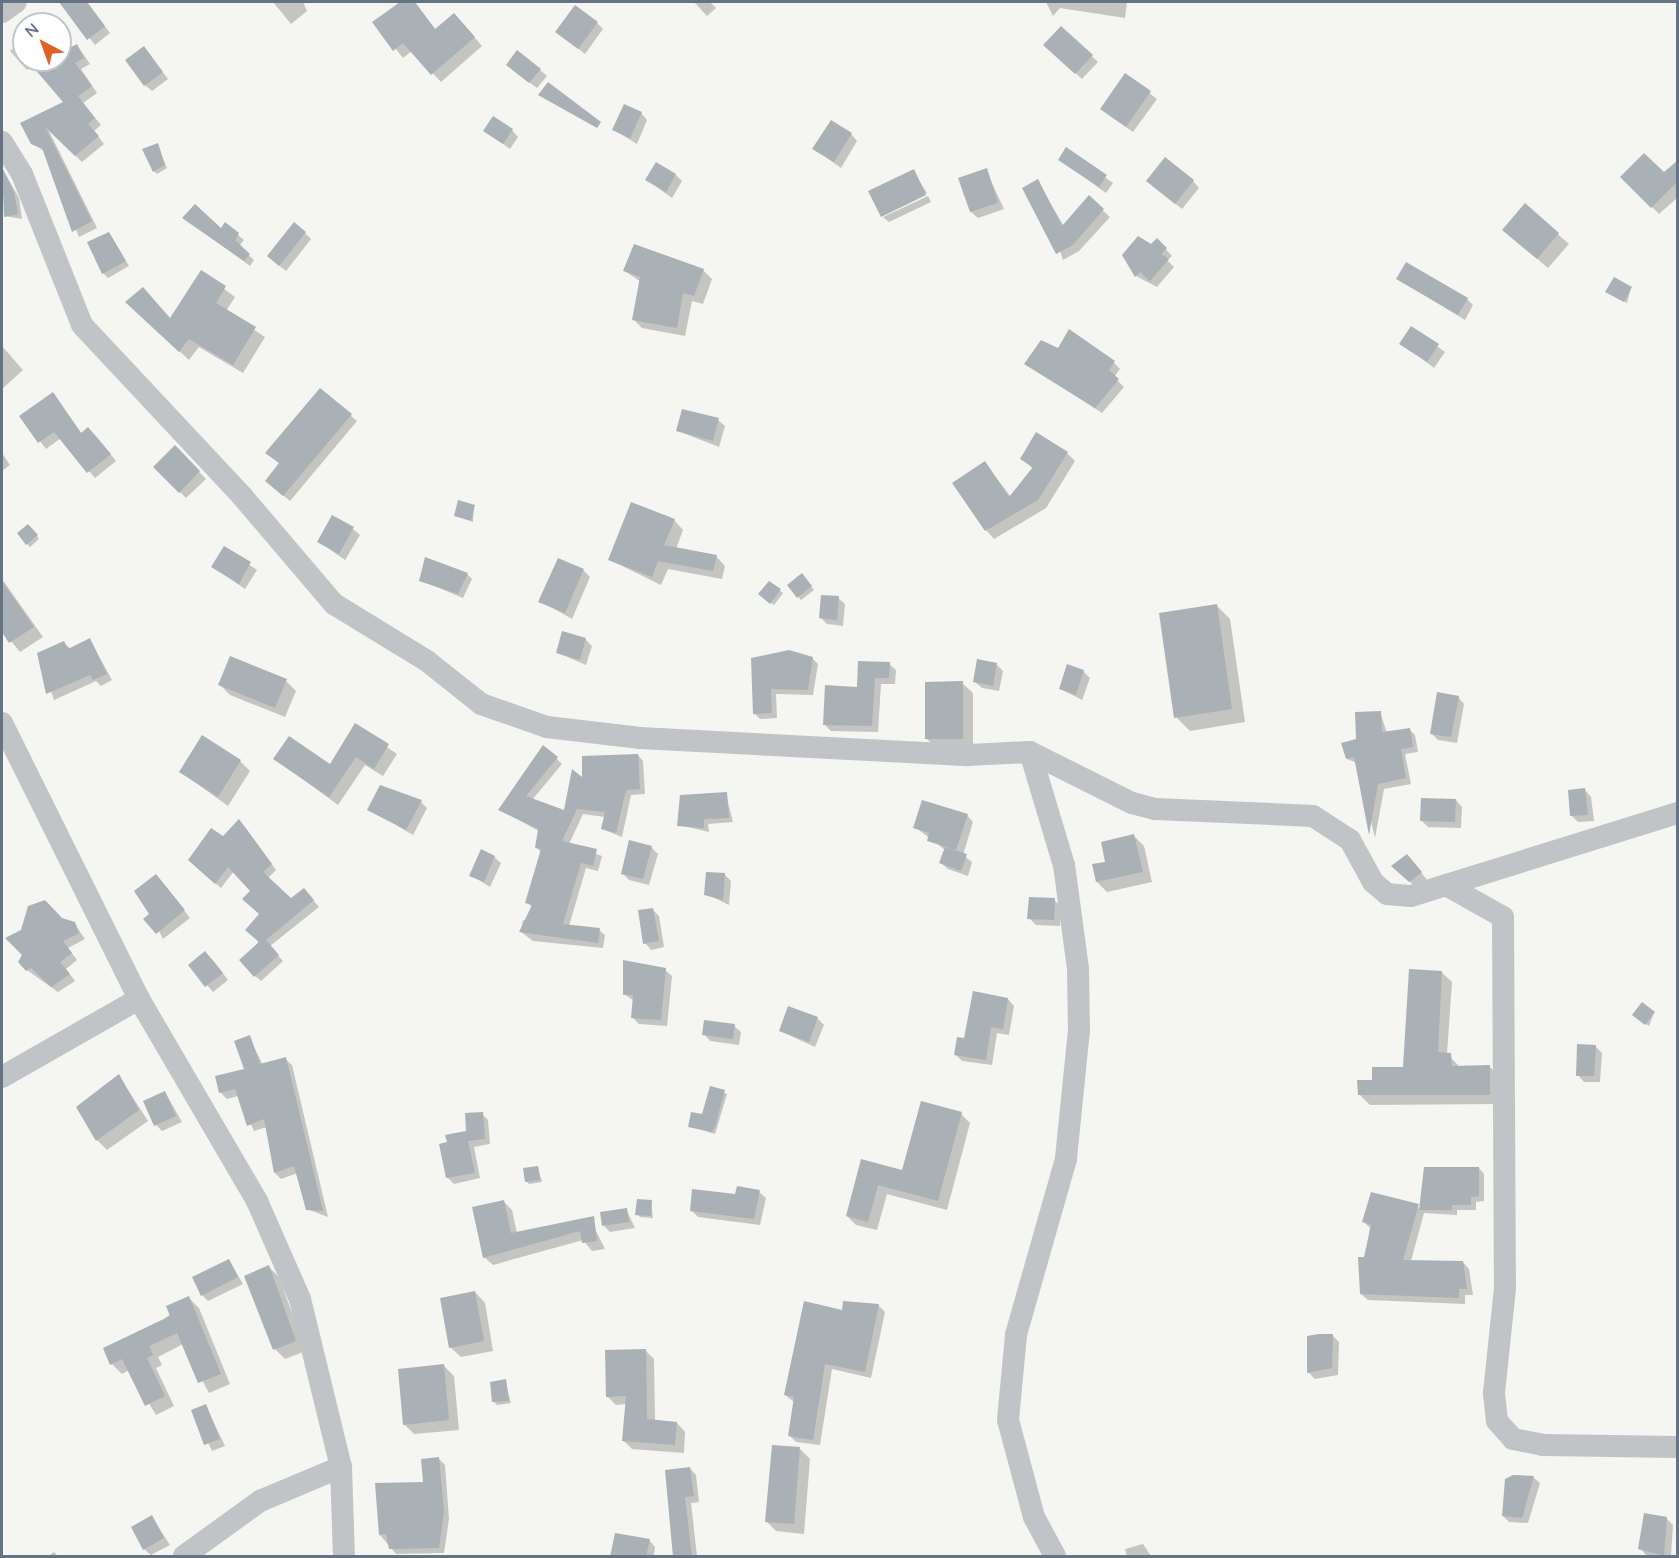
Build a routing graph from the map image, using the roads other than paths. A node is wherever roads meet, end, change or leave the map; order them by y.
1 (16, 2) edge
2 (2, 12) edge
3 (2, 142) edge
4 (2, 723) edge
5 (1030, 752) junction
6 (1677, 813) edge
7 (1446, 885) junction
8 (139, 999) junction
9 (2, 1077) edge
10 (1677, 1447) edge
11 (342, 1467) junction
12 (184, 1557) edge
13 (344, 1557) edge
14 (1055, 1557) edge

1 - 2 street
3 - 5 street
4 - 8 street
5 - 7 street
5 - 14 street
6 - 7 street
7 - 10 street
8 - 9 street
8 - 11 street
11 - 12 street
11 - 13 street

